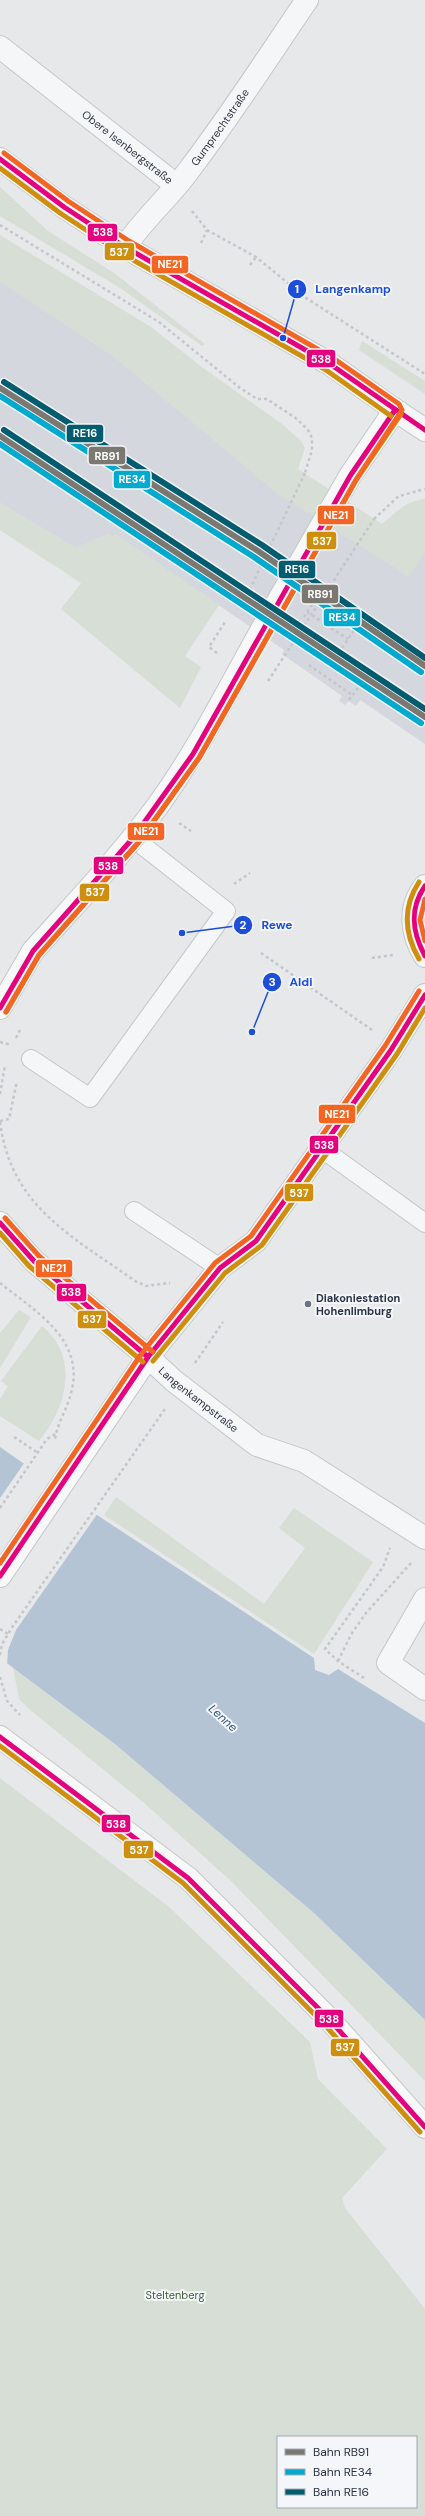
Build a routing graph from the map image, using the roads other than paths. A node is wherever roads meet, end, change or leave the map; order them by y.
1 (307, 0) edge
2 (0, 47) edge
3 (0, 159) edge
4 (176, 185) junction
5 (125, 247) junction
6 (395, 410) junction
7 (425, 430) edge
8 (133, 838) junction
9 (425, 886) edge
10 (425, 956) edge
11 (425, 994) edge
12 (0, 1008) edge
13 (31, 1059) dead end
14 (321, 1148) junction
15 (134, 1212) dead end
16 (0, 1223) edge
17 (425, 1223) edge
18 (220, 1268) junction
19 (148, 1357) junction
20 (425, 1538) edge
21 (0, 1576) edge
22 (425, 1599) edge
23 (425, 1689) edge
24 (0, 1737) edge
25 (425, 2127) edge

1 - 4 street, Gumprechtstraße
2 - 4 street, Obere Isenbergstraße
3 - 5 street
4 - 5 street, Gumprechtstraße
5 - 6 street
6 - 7 street
6 - 8 street, bridge
8 - 12 street, bridge
8 - 13 lane
9 - 10 street
11 - 14 street
14 - 17 lane
14 - 18 street
15 - 18 lane
16 - 19 street, Langenkampstraße
18 - 19 street
19 - 20 street, Langenkampstraße
19 - 21 street
22 - 23 street
24 - 25 street

